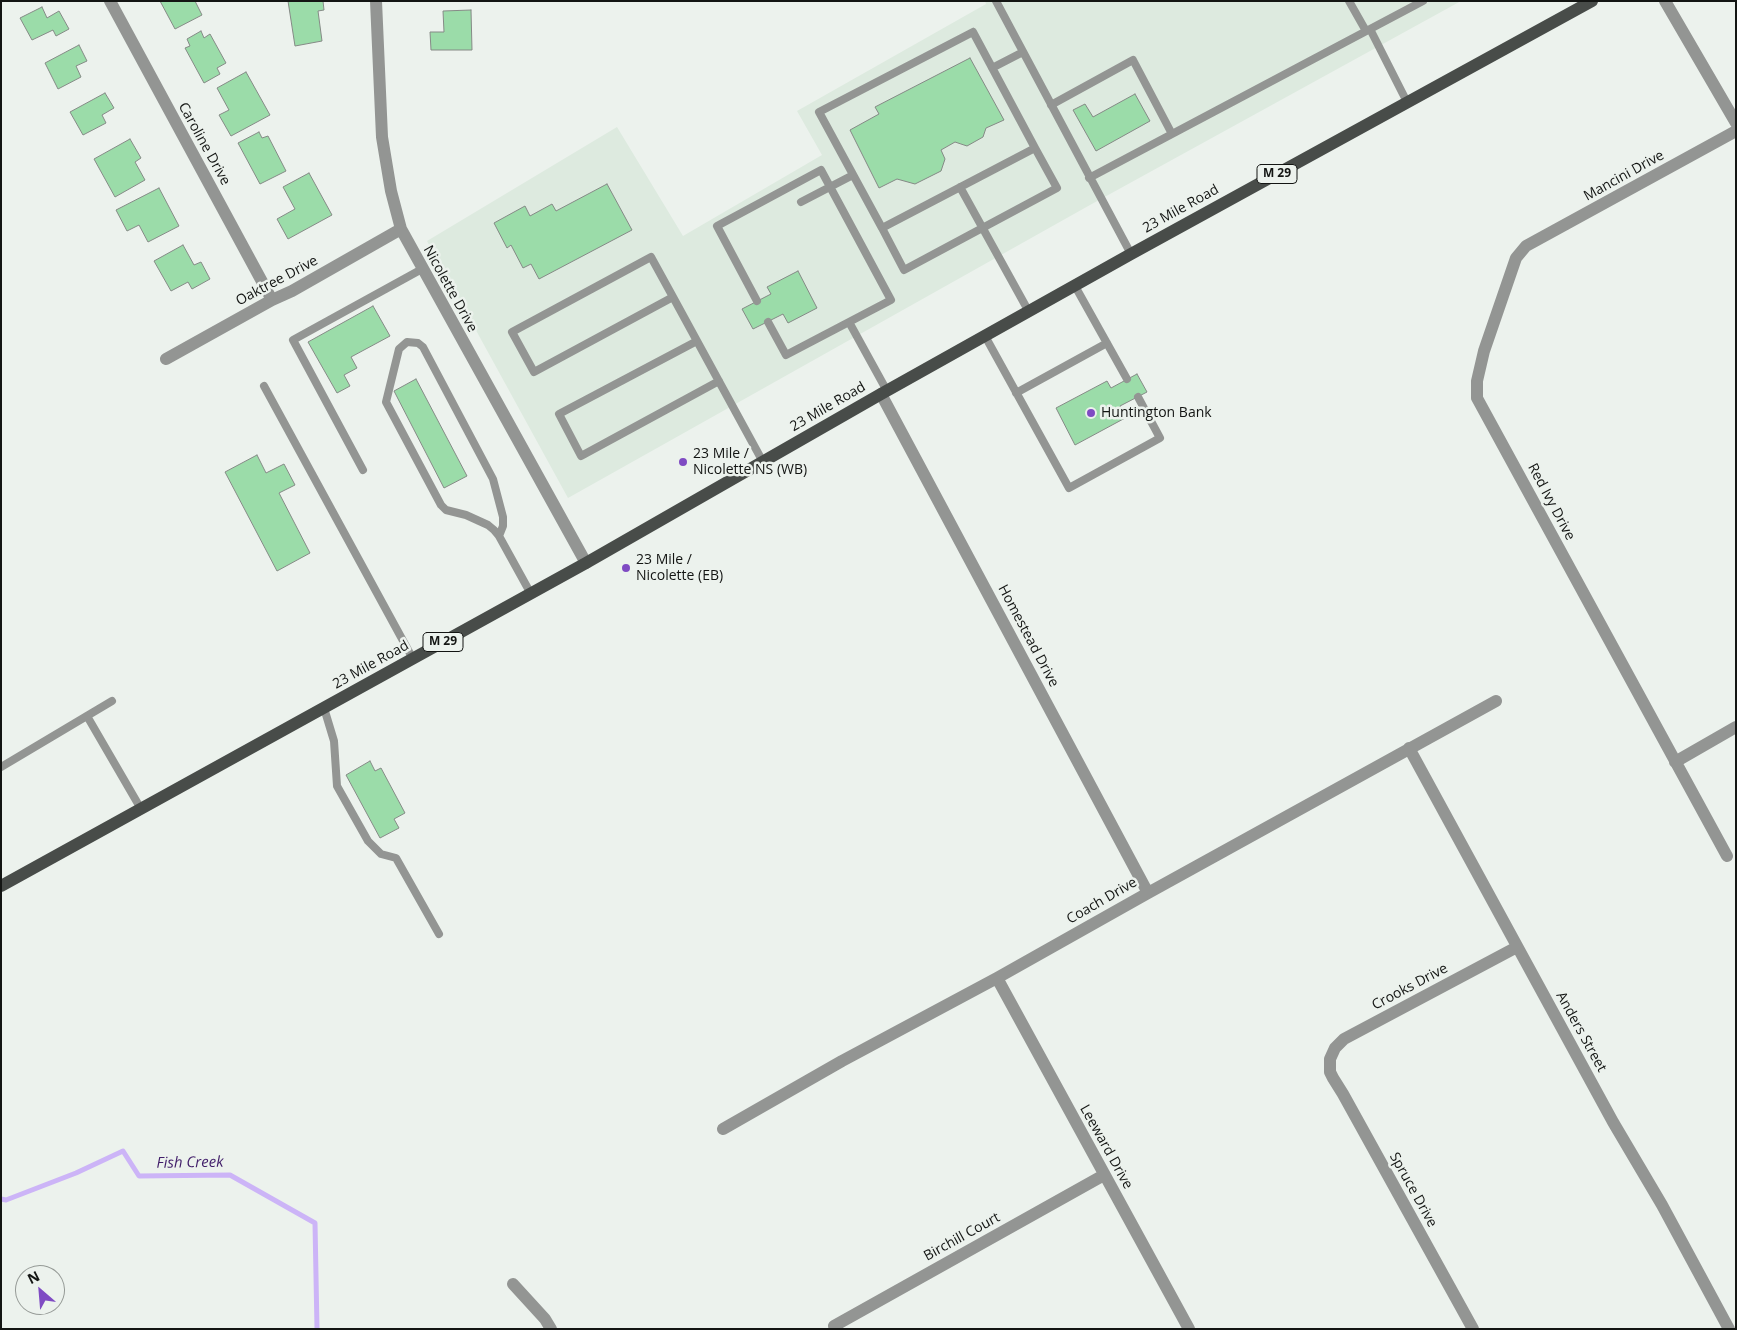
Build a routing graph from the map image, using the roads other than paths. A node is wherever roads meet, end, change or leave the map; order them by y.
1 (110, 1) edge
2 (376, 1) edge
3 (996, 1) edge
4 (1349, 1) edge
5 (1423, 1) edge
6 (1592, 1) edge
7 (1665, 1) edge
8 (1368, 30) junction
9 (1023, 52) junction
10 (992, 68) junction
11 (1407, 102) junction
12 (1050, 105) junction
13 (1736, 124) edge
14 (1736, 131) edge
15 (1172, 134) junction
16 (1035, 148) junction
17 (853, 175) junction
18 (1089, 178) junction
19 (830, 187) junction
20 (960, 187) junction
21 (801, 202) dead end
22 (983, 227) junction
23 (882, 228) junction
24 (401, 229) junction
25 (1526, 246) joint
26 (1131, 254) junction
27 (422, 269) junction
28 (1075, 286) junction
29 (673, 297) junction
30 (272, 300) junction
31 (757, 301) dead end
32 (1029, 312) junction
33 (768, 322) dead end
34 (849, 322) junction
35 (985, 336) junction
36 (697, 341) junction
37 (1107, 343) junction
38 (166, 359) dead end
39 (1127, 379) dead end
40 (719, 381) junction
41 (264, 386) dead end
42 (884, 392) junction
43 (1016, 393) junction
44 (1138, 397) dead end
45 (763, 462) junction
46 (363, 470) dead end
47 (499, 536) junction
48 (586, 564) junction
49 (530, 594) junction
50 (413, 659) junction
51 (112, 701) dead end
52 (1496, 701) dead end
53 (324, 708) junction
54 (87, 716) junction
55 (1736, 727) edge
56 (1409, 748) junction
57 (1675, 762) junction
58 (1, 767) edge
59 (141, 809) junction
60 (1727, 856) dead end
61 (2, 883) edge
62 (1148, 893) junction
63 (439, 934) dead end
64 (1517, 947) junction
65 (997, 978) junction
66 (1329, 1065) joint
67 (723, 1129) dead end
68 (1104, 1175) junction
69 (512, 1284) dead end
70 (834, 1326) dead end
71 (551, 1329) edge
72 (1189, 1329) edge
73 (1473, 1329) edge
74 (1729, 1329) edge

1 - 30 street, Caroline Drive
2 - 24 street, Nicolette Drive
3 - 9 lane
4 - 8 lane
5 - 8 lane
6 - 11 main road, 23 Mile Road / M 29
7 - 13 street
8 - 11 lane
8 - 15 lane
9 - 10 lane
9 - 12 lane
10 - 16 lane
10 - 17 lane
11 - 26 main road, 23 Mile Road / M 29
12 - 15 lane
12 - 18 lane
14 - 25 street, Mancini Drive
15 - 18 lane
16 - 20 lane
16 - 22 lane
17 - 19 lane
17 - 23 lane
18 - 26 lane
19 - 21 lane
19 - 31 lane
19 - 34 lane
20 - 22 lane
20 - 23 lane
22 - 23 lane
22 - 32 lane
24 - 27 street, Nicolette Drive
24 - 30 street, Oaktree Drive
25 - 57 street, Red Ivy Drive
26 - 28 main road, 23 Mile Road / M 29
27 - 46 lane
27 - 48 street, Nicolette Drive
28 - 32 main road, 23 Mile Road / M 29
28 - 37 lane
29 - 29 lane
29 - 36 lane
30 - 38 street, Oaktree Drive
32 - 35 main road, 23 Mile Road / M 29
33 - 34 lane
34 - 42 lane
35 - 42 main road, 23 Mile Road / M 29
35 - 43 lane
36 - 40 lane
36 - 40 lane
37 - 39 lane
37 - 43 lane
40 - 45 lane
41 - 50 lane
42 - 45 main road, 23 Mile Road / M 29
42 - 62 street, Homestead Drive
43 - 44 lane
45 - 48 main road, 23 Mile Road / M 29
47 - 47 lane
47 - 49 lane
48 - 49 main road, 23 Mile Road / M 29
49 - 50 main road, 23 Mile Road / M 29
50 - 53 main road, 23 Mile Road / M 29
51 - 54 lane
52 - 56 street, Coach Drive
53 - 59 main road, 23 Mile Road / M 29
53 - 63 lane
54 - 58 lane
54 - 59 lane
55 - 57 street
56 - 62 street, Coach Drive
56 - 64 street, Anders Street
57 - 60 street, Red Ivy Drive
59 - 61 main road, 23 Mile Road / M 29
62 - 65 street, Coach Drive
64 - 66 street, Crooks Drive
64 - 74 street, Anders Street
65 - 67 street, Coach Drive
65 - 68 street, Leeward Drive
66 - 73 street, Spruce Drive
68 - 70 street, Birchill Court
68 - 72 street, Leeward Drive
69 - 71 street

